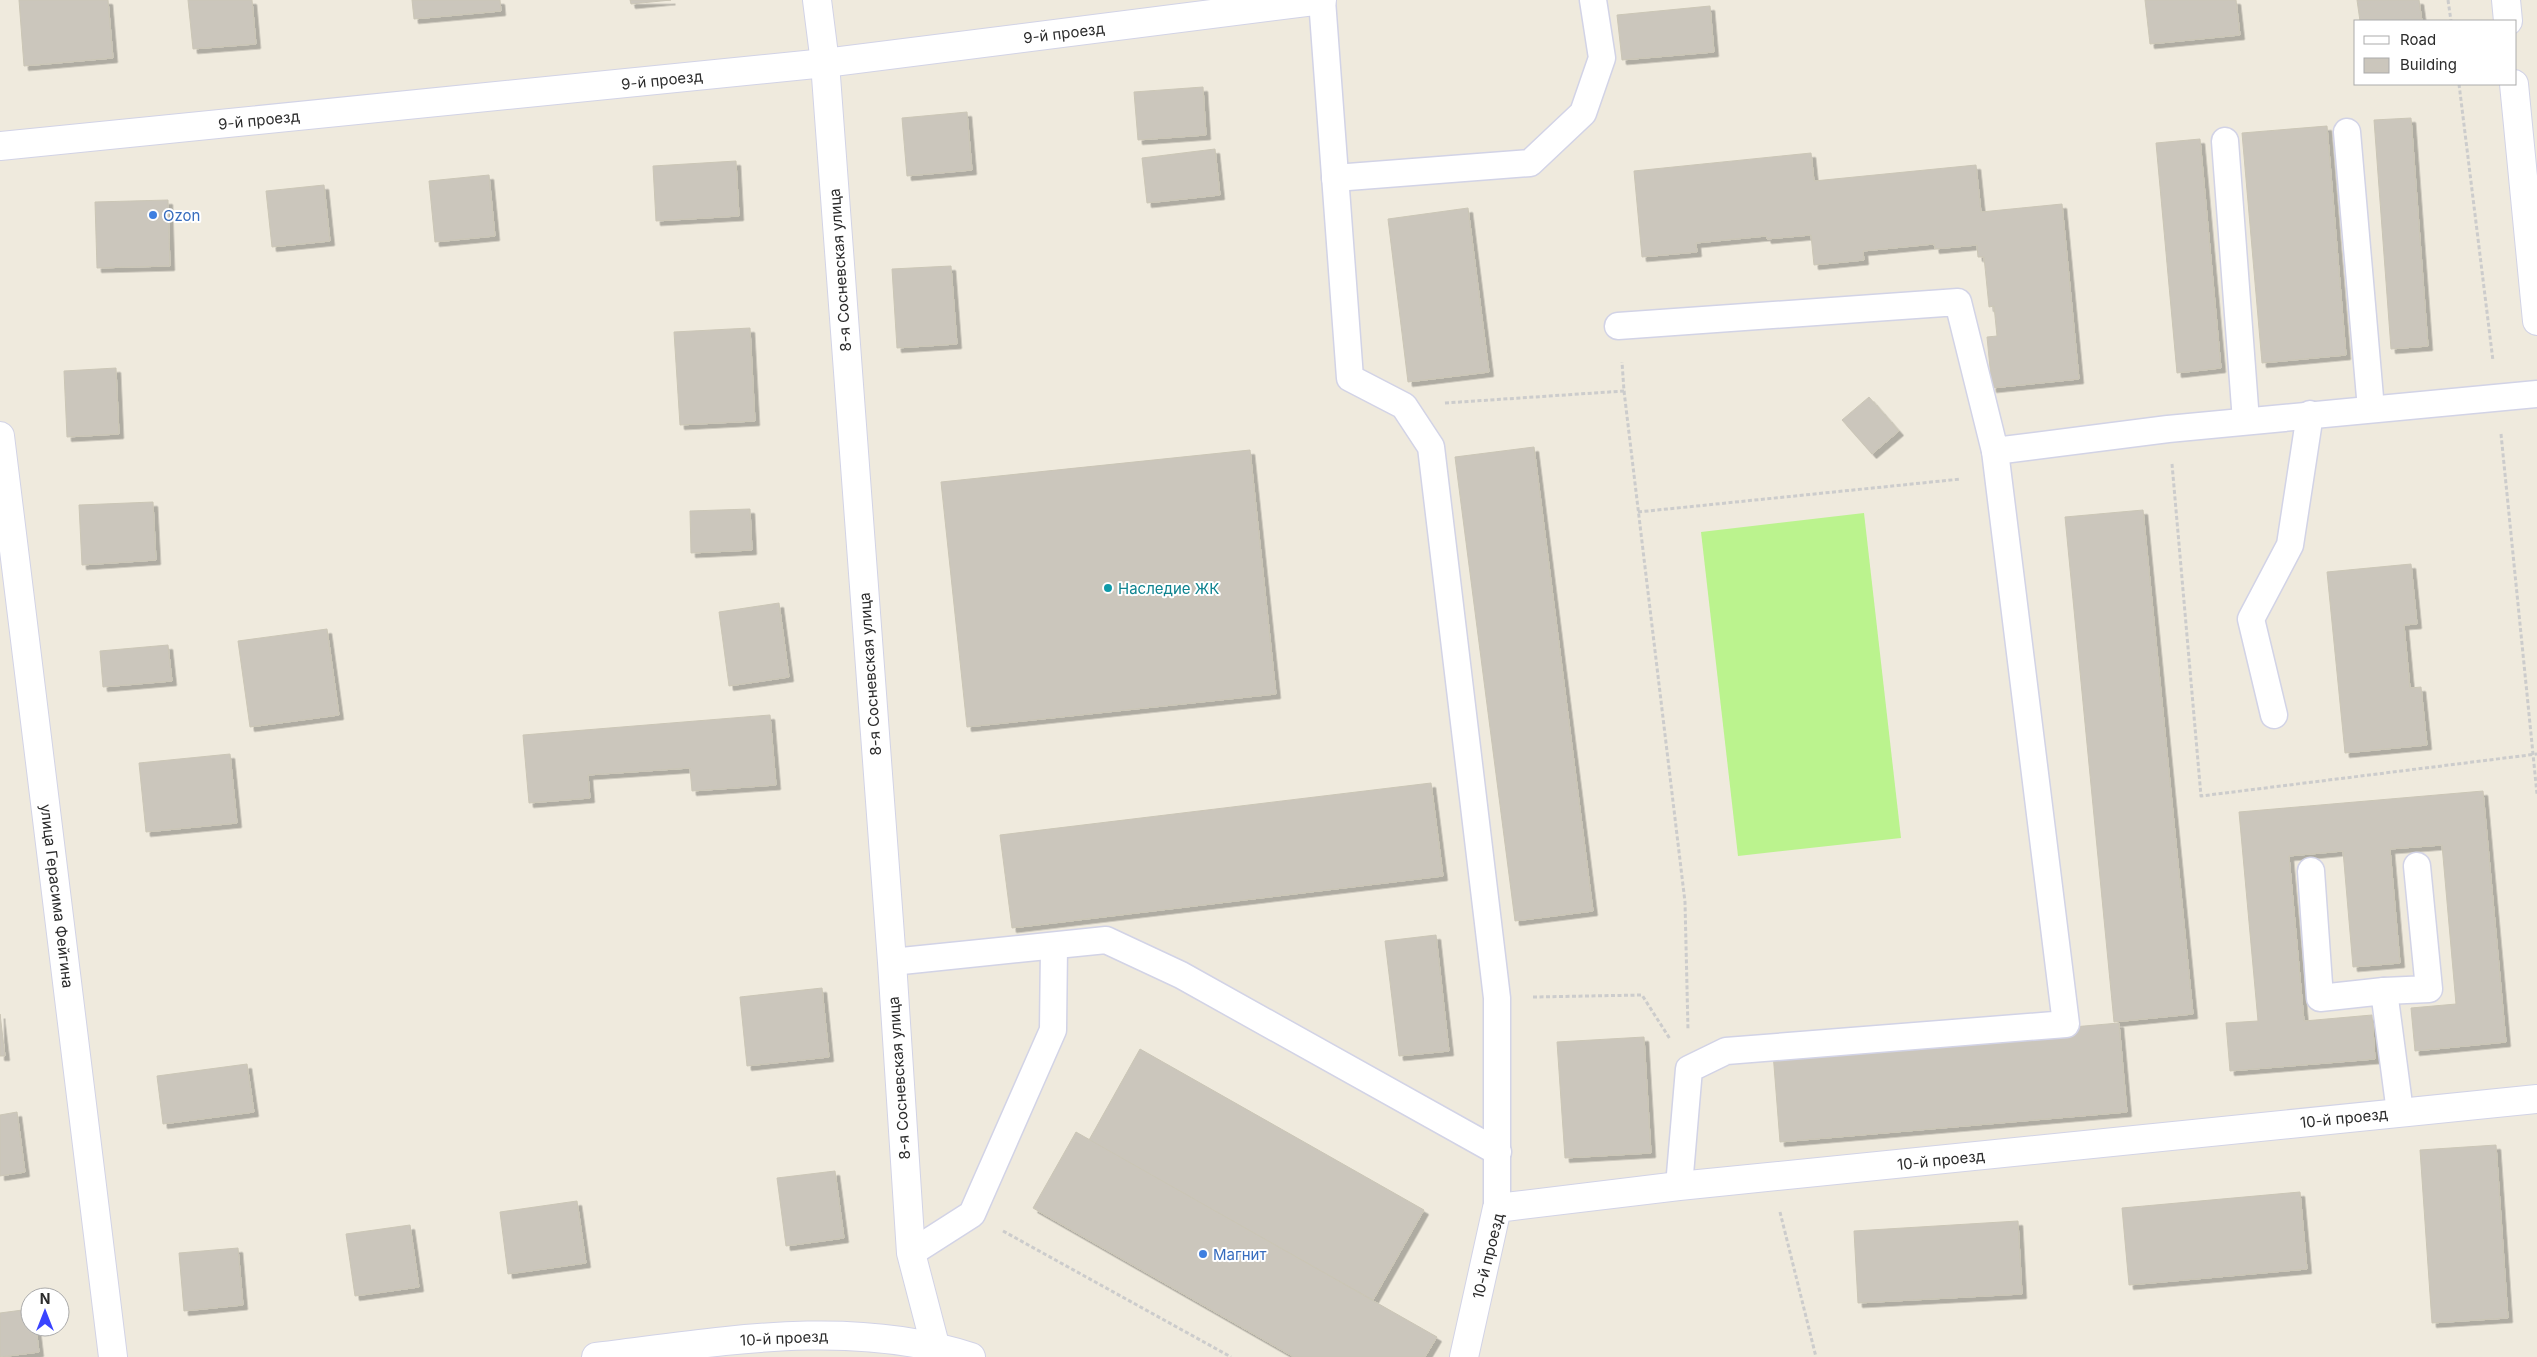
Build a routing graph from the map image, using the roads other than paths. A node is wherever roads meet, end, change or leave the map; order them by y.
1 (817, 0) edge
2 (1322, 0) edge
3 (1593, 0) edge
4 (2506, 0) edge
5 (2508, 20) edge
6 (825, 63) junction
7 (2514, 85) edge
8 (2347, 132) dead end
9 (2225, 141) dead end
10 (0, 146) edge
11 (1335, 178) junction
12 (2537, 321) edge
13 (1618, 326) road end
14 (2537, 394) edge
15 (2371, 408) junction
16 (2310, 414) junction
17 (2246, 421) junction
18 (0, 436) edge
19 (1996, 463) junction
20 (2274, 715) dead end
21 (2417, 866) dead end
22 (2311, 872) dead end
23 (1054, 947) junction
24 (892, 962) junction
25 (2384, 991) junction
26 (2537, 1099) edge
27 (2400, 1112) junction
28 (1498, 1152) junction
29 (1679, 1186) junction
30 (1497, 1208) junction
31 (911, 1253) junction
32 (935, 1345) junction
33 (113, 1357) edge
34 (596, 1357) edge
35 (971, 1357) edge
36 (1464, 1357) edge

1 - 6 street, 8-я Сосневская улица
2 - 6 street, 9-й проезд
2 - 11 lane
3 - 11 lane
4 - 5 street
6 - 10 street, 9-й проезд
6 - 24 street, 8-я Сосневская улица
7 - 12 street
8 - 15 lane
9 - 17 lane
11 - 28 lane
13 - 19 lane
14 - 15 lane
15 - 16 lane
16 - 17 lane
16 - 20 lane
17 - 19 lane
18 - 33 street, улица Герасима Фейгина
19 - 29 lane
21 - 25 lane
22 - 25 lane
23 - 24 lane
23 - 28 lane
23 - 31 lane
24 - 31 street, 8-я Сосневская улица
25 - 27 lane
26 - 27 street, 10-й проезд
27 - 29 street, 10-й проезд
28 - 30 lane
29 - 30 street, 10-й проезд
30 - 36 street, 10-й проезд
31 - 32 street, 8-я Сосневская улица
32 - 34 street, 10-й проезд
32 - 35 street, 10-й проезд

